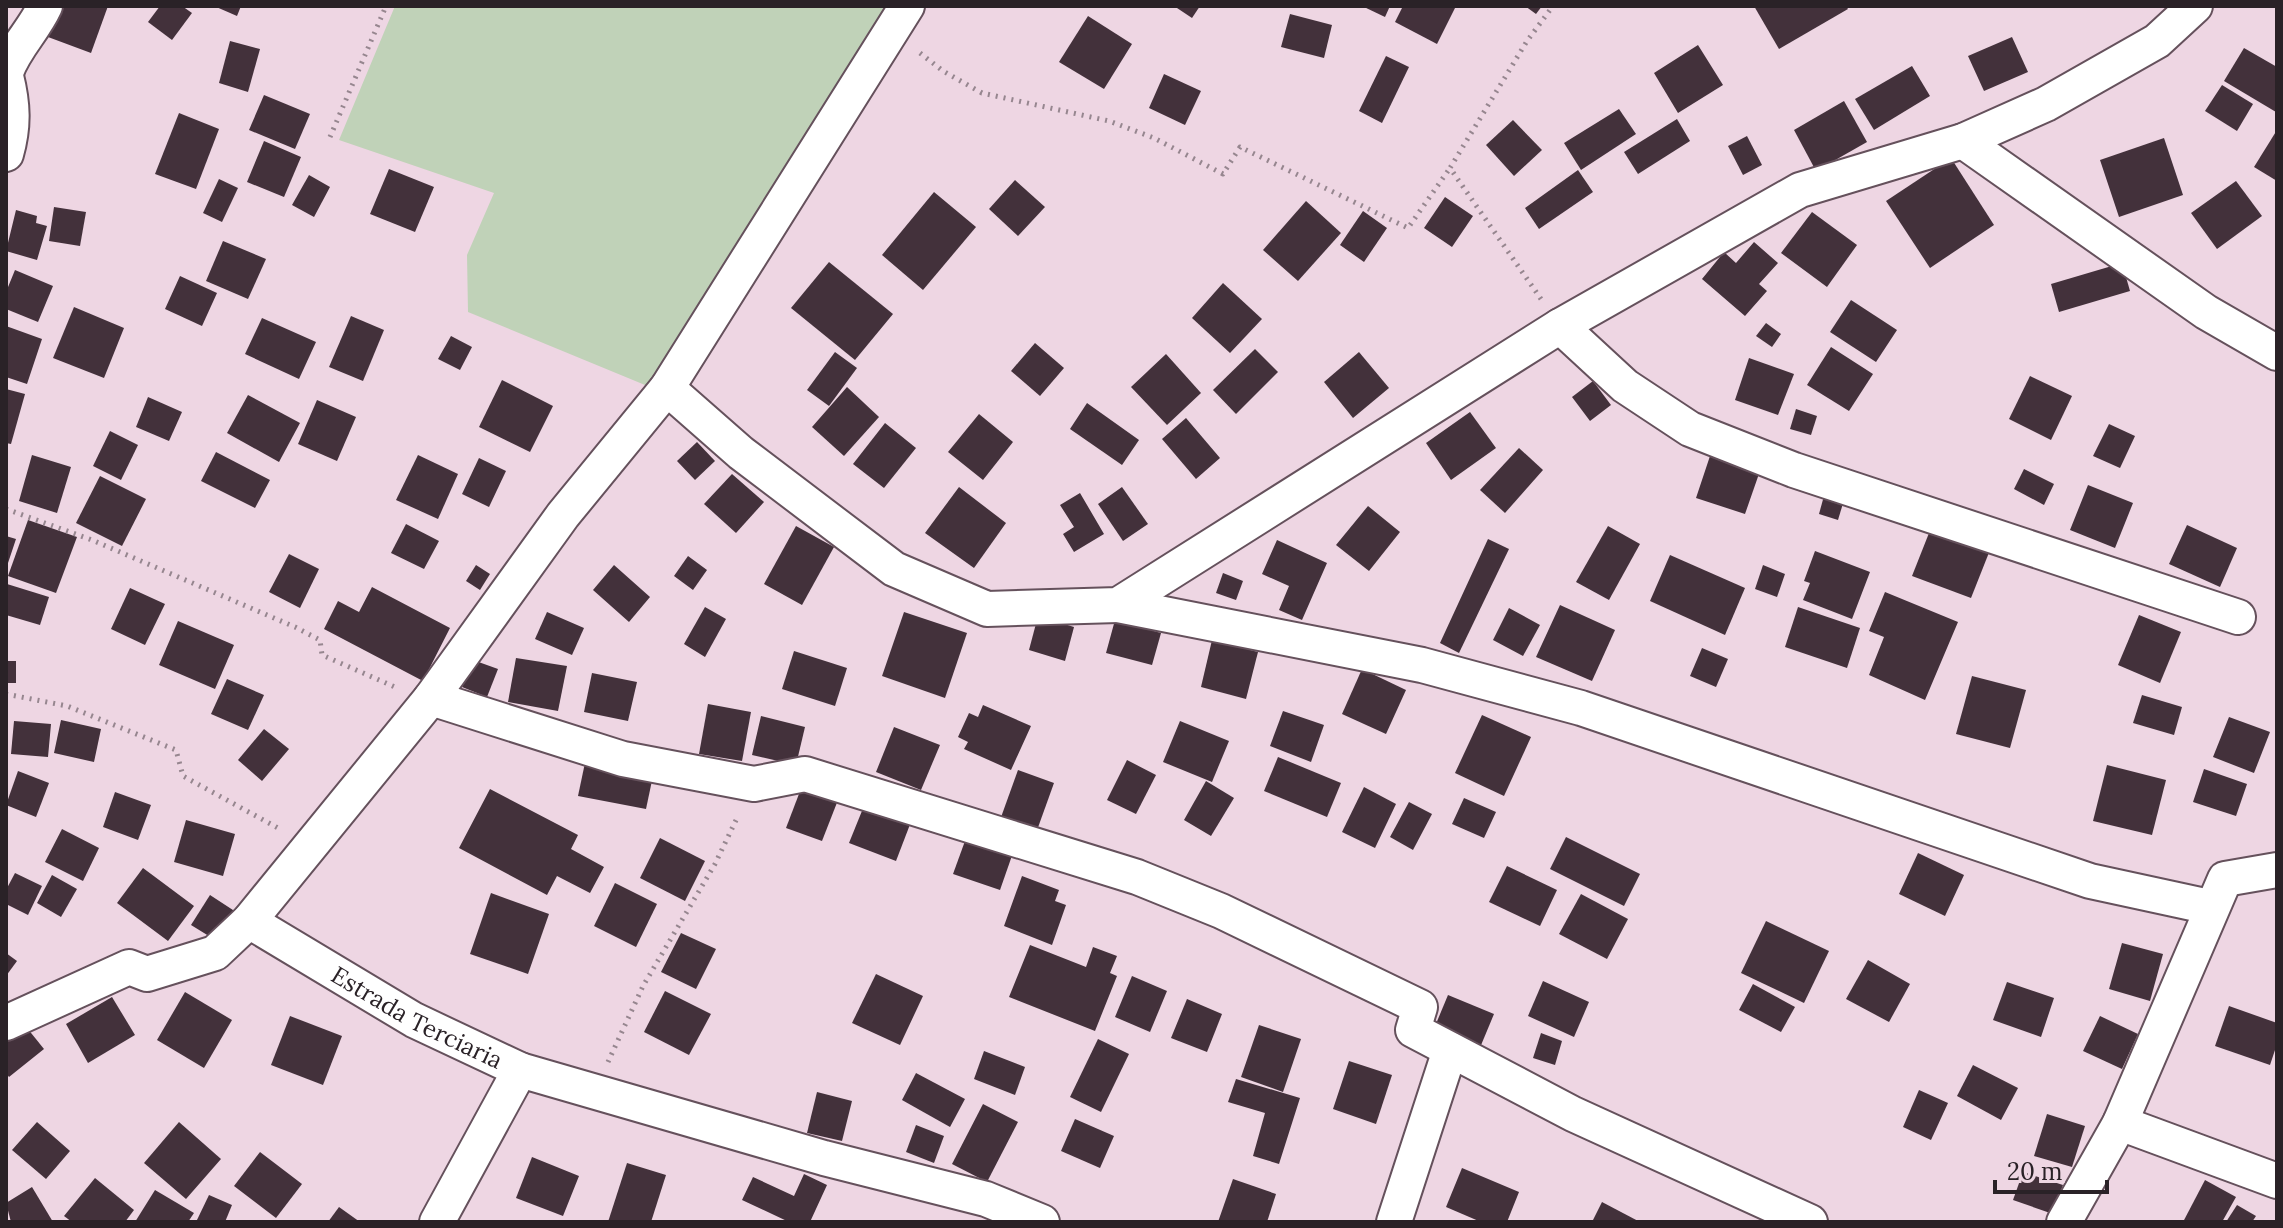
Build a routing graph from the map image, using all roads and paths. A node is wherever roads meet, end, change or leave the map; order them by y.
1 (45, 6) edge
2 (386, 6) edge
3 (1553, 6) edge
4 (2195, 6) edge
5 (900, 18) edge
6 (6, 74) edge
7 (330, 137) dead end
8 (1963, 141) junction
9 (6, 154) edge
10 (1450, 168) junction
11 (1560, 326) junction
12 (2277, 353) edge
13 (667, 388) junction
14 (6, 509) edge
15 (1118, 605) junction
16 (2238, 617) dead end
17 (6, 694) edge
18 (431, 698) junction
19 (754, 784) junction
20 (309, 845) junction
21 (2277, 870) edge
22 (2210, 907) junction
23 (249, 921) junction
24 (6, 1023) edge
25 (1450, 1050) junction
26 (520, 1070) junction
27 (594, 1092) junction
28 (2120, 1123) junction
29 (2277, 1181) edge
30 (437, 1222) edge
31 (1042, 1222) edge
32 (1394, 1222) edge
33 (1810, 1222) edge
34 (2064, 1222) edge

1 - 6 street
2 - 7 path
3 - 10 path
4 - 8 street
5 - 10 path
5 - 13 street
6 - 9 street
8 - 11 street
8 - 12 street
10 - 11 path
11 - 15 street
11 - 16 street
13 - 15 street
13 - 18 street
14 - 18 path
15 - 22 street
17 - 20 path
18 - 19 street
18 - 20 street
19 - 25 street
19 - 27 path
20 - 23 street
21 - 22 street
22 - 28 street
23 - 24 street
23 - 26 street, Estrada Terciaria
25 - 32 street
25 - 33 street
26 - 27 street
26 - 30 street, Estrada Terciaria
27 - 31 street
28 - 29 street
28 - 34 street

